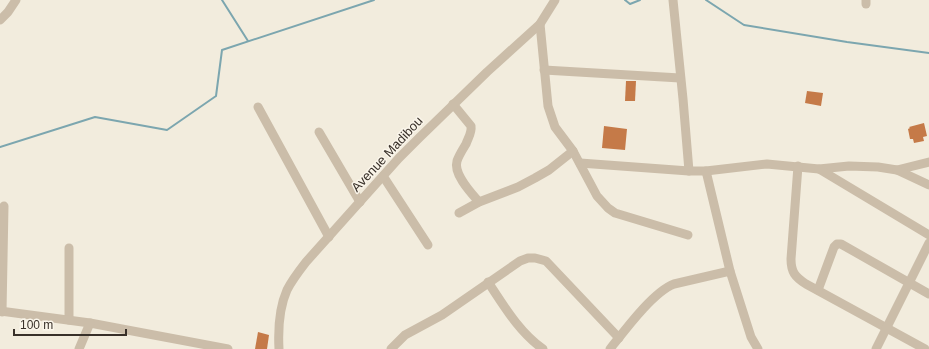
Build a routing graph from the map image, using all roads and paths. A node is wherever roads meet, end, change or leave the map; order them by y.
1 (16, 0) edge
2 (555, 0) edge
3 (672, 0) edge
4 (0, 20) edge
5 (540, 24) junction
6 (544, 70) junction
7 (680, 78) junction
8 (452, 104) junction
9 (258, 107) dead end
10 (319, 132) dead end
11 (573, 151) junction
12 (929, 162) edge
13 (580, 163) junction
14 (798, 166) junction
15 (819, 169) junction
16 (897, 170) junction
17 (688, 171) junction
18 (706, 171) junction
19 (383, 176) junction
20 (929, 185) edge
21 (360, 202) junction
22 (479, 202) junction
23 (4, 206) dead end
24 (459, 213) dead end
25 (688, 234) dead end
26 (329, 236) junction
27 (929, 236) edge
28 (929, 243) edge
29 (428, 245) dead end
30 (69, 248) dead end
31 (730, 271) junction
32 (488, 282) junction
33 (910, 284) junction
34 (818, 290) junction
35 (929, 294) edge
36 (1, 312) edge
37 (70, 320) junction
38 (90, 323) junction
39 (887, 328) junction
40 (619, 338) junction
41 (79, 349) edge
42 (226, 349) edge
43 (279, 349) edge
44 (392, 349) edge
45 (543, 349) edge
46 (610, 349) edge
47 (758, 349) edge
48 (876, 349) edge
49 (925, 349) edge

1 - 4 street
2 - 5 street, Avenue Madibou
3 - 7 street
5 - 6 street
5 - 8 street, Avenue Madibou
6 - 7 street
6 - 11 street
7 - 17 street
8 - 19 street, Avenue Madibou
8 - 22 street
9 - 26 street
10 - 21 street
11 - 13 street
11 - 22 street
12 - 16 street
13 - 17 street
13 - 25 street
14 - 15 street
14 - 18 street
14 - 34 street
15 - 16 street
15 - 27 street
16 - 20 street
17 - 18 street
18 - 31 street
19 - 21 street, Avenue Madibou
19 - 29 street
21 - 26 street, Avenue Madibou
22 - 24 street
23 - 36 street
26 - 43 street, Avenue Madibou
28 - 33 street
30 - 37 street
31 - 40 street
31 - 47 street
32 - 40 street
32 - 44 street
32 - 45 street
33 - 34 street
33 - 35 street
33 - 39 street
34 - 39 street
36 - 37 street
37 - 38 street
38 - 41 street
38 - 42 street
39 - 48 street
39 - 49 street
40 - 46 street

